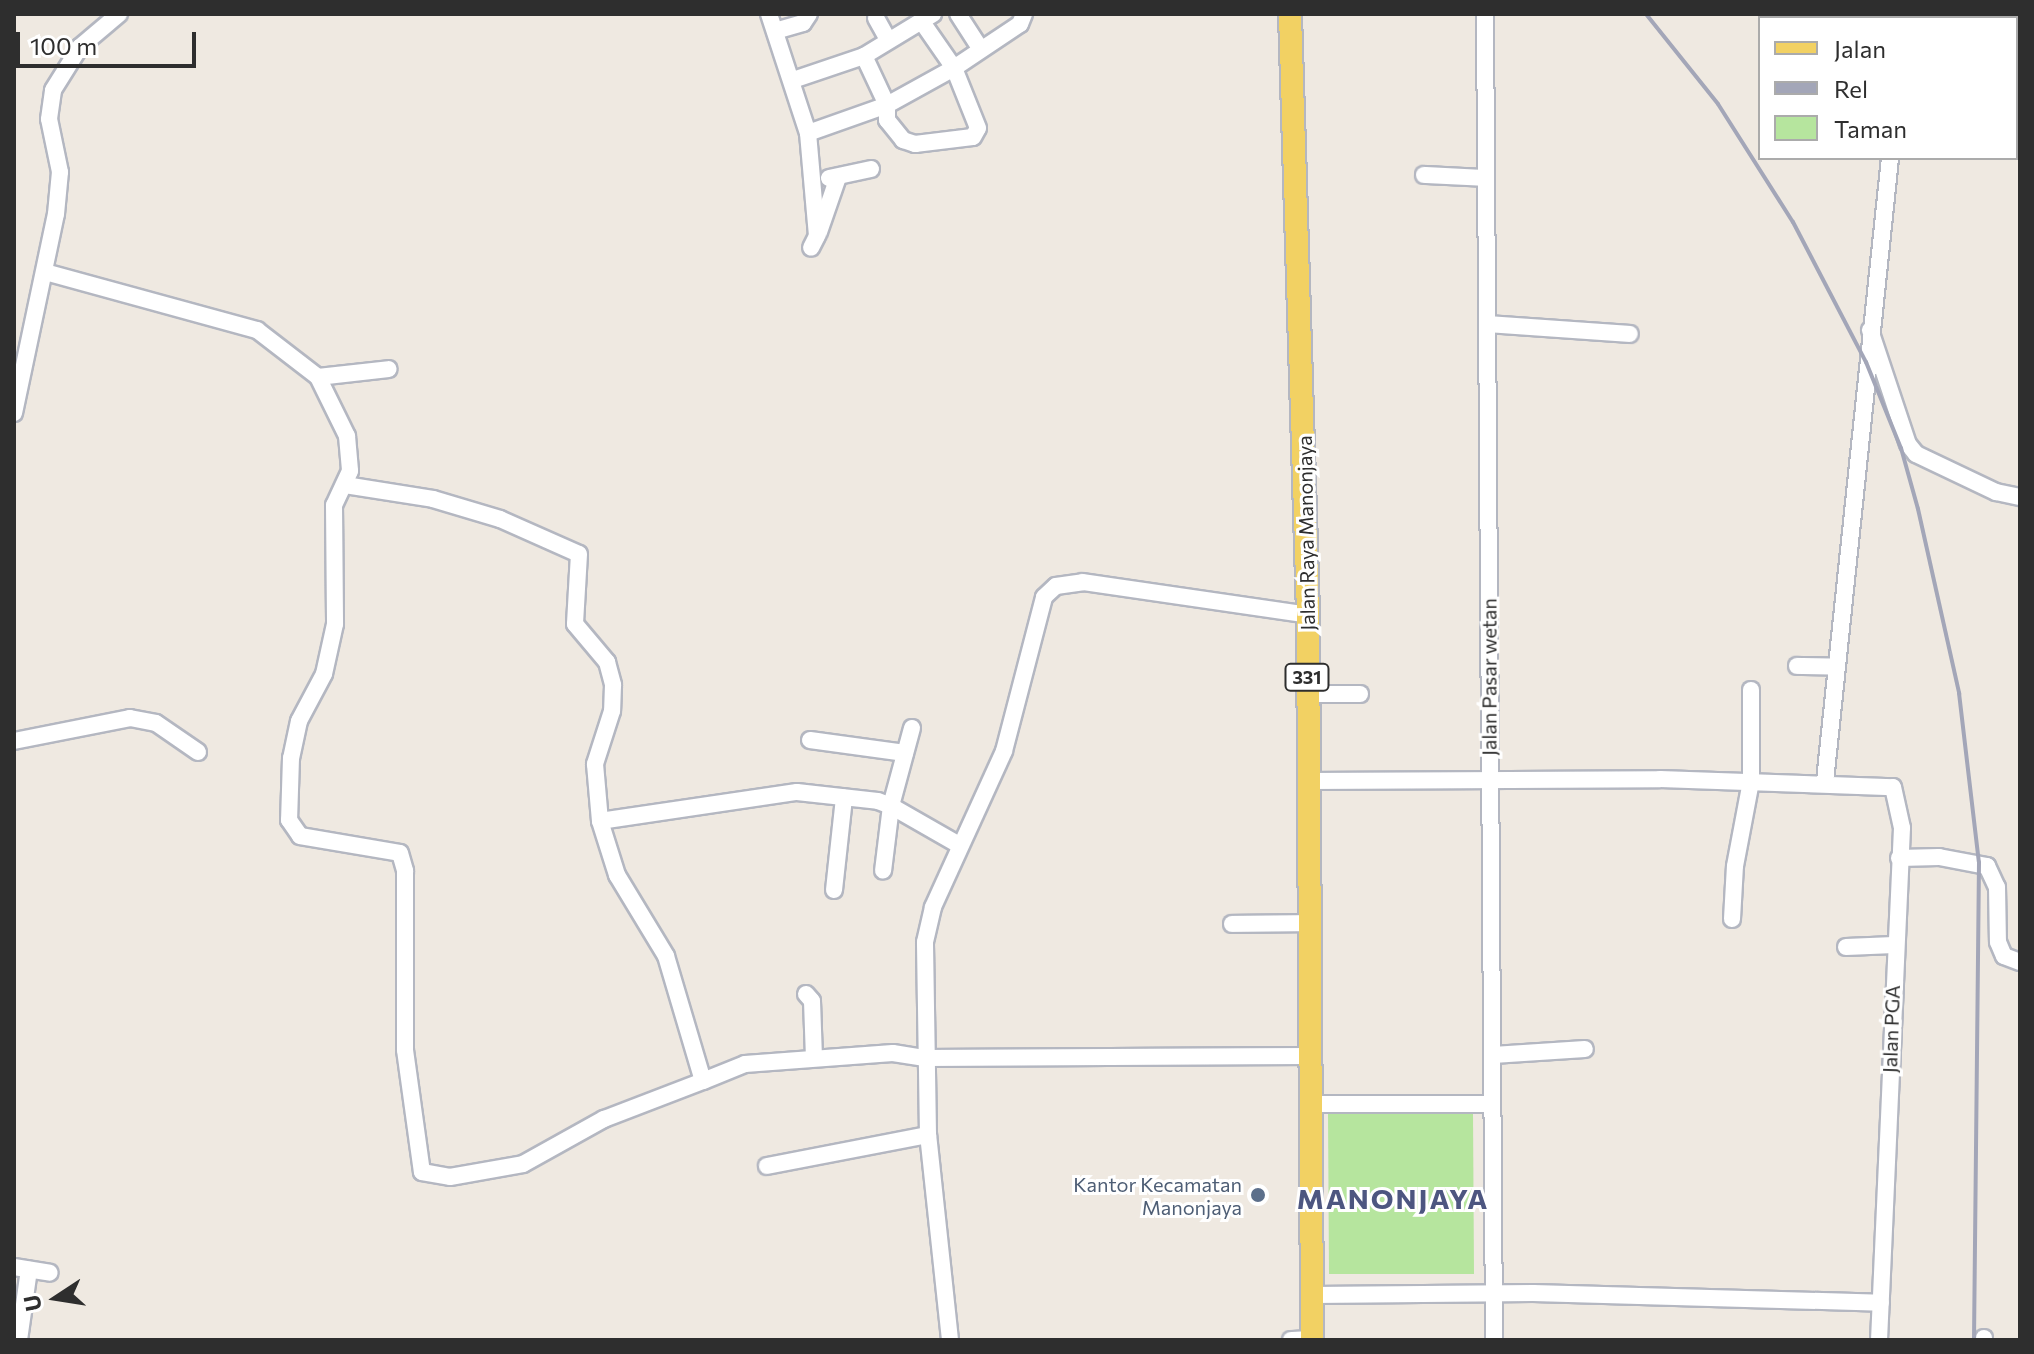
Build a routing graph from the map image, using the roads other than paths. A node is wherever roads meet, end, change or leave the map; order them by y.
1 (119, 14) edge
2 (769, 14) edge
3 (809, 14) edge
4 (958, 14) edge
5 (1024, 14) edge
6 (1290, 14) edge
7 (1485, 14) edge
8 (876, 18) dead end
9 (928, 18) edge
10 (775, 31) junction
11 (888, 40) junction
12 (980, 48) junction
13 (864, 56) junction
14 (954, 68) junction
15 (793, 80) junction
16 (887, 105) junction
17 (808, 133) junction
18 (1890, 160) edge
19 (871, 169) dead end
20 (1424, 175) dead end
21 (838, 177) junction
22 (1485, 178) junction
23 (815, 180) junction
24 (45, 272) junction
25 (1488, 324) junction
26 (1870, 329) junction
27 (1630, 334) dead end
28 (389, 369) dead end
29 (318, 377) junction
30 (14, 413) edge
31 (345, 485) junction
32 (2020, 497) edge
33 (1308, 615) junction
34 (1797, 666) dead end
35 (1836, 667) junction
36 (1751, 690) dead end
37 (1306, 694) junction
38 (1360, 694) dead end
39 (912, 728) dead end
40 (810, 740) dead end
41 (14, 741) edge
42 (198, 752) dead end
43 (905, 753) junction
44 (1308, 781) junction
45 (1490, 781) junction
46 (1751, 781) junction
47 (1825, 781) junction
48 (844, 798) junction
49 (891, 806) junction
50 (600, 821) junction
51 (959, 845) junction
52 (1899, 858) junction
53 (883, 871) dead end
54 (834, 890) dead end
55 (1732, 919) dead end
56 (1310, 923) junction
57 (1232, 924) dead end
58 (1894, 945) junction
59 (1846, 947) dead end
60 (2020, 962) edge
61 (806, 994) dead end
62 (1585, 1049) dead end
63 (1493, 1055) junction
64 (1313, 1056) junction
65 (814, 1057) junction
66 (924, 1058) junction
67 (703, 1081) junction
68 (1313, 1104) junction
69 (1491, 1104) junction
70 (928, 1135) junction
71 (767, 1166) dead end
72 (22, 1269) edge
73 (50, 1273) dead end
74 (1494, 1294) junction
75 (1313, 1295) junction
76 (1881, 1303) junction
77 (19, 1340) edge
78 (950, 1340) edge
79 (1291, 1340) edge
80 (1312, 1340) edge
81 (1494, 1340) edge
82 (1879, 1340) edge

1 - 24 street
2 - 10 street
3 - 10 street
4 - 12 street
5 - 12 street
6 - 33 main road, Jalan Raya Manonjaya / 331
7 - 22 street, Jalan Pasar wetan
8 - 11 street
9 - 11 street
9 - 14 street
10 - 15 street
11 - 13 street
12 - 14 street
13 - 15 street
13 - 16 street
14 - 16 street
14 - 16 street
15 - 17 street
16 - 17 street
17 - 23 street
18 - 26 street
19 - 21 street
20 - 22 street
21 - 23 street
21 - 23 street
22 - 25 street, Jalan Pasar wetan
24 - 29 street
24 - 30 street
25 - 27 street
25 - 45 street, Jalan Pasar wetan
26 - 32 street
26 - 35 street
28 - 29 street
29 - 31 street
31 - 50 street
31 - 67 street
33 - 37 main road, Jalan Raya Manonjaya / 331
33 - 51 street
34 - 35 street
35 - 47 street
36 - 46 street
37 - 38 street
37 - 44 main road, Jalan Raya Manonjaya / 331
39 - 43 street
40 - 43 street
41 - 42 street
43 - 49 street
44 - 45 street
44 - 56 main road, Jalan Raya Manonjaya / 331
45 - 46 street
45 - 63 street, Jalan Pasar wetan
46 - 47 street
46 - 55 street
47 - 52 street, Jalan PGA
48 - 49 street
48 - 50 street
48 - 54 street
49 - 51 street
49 - 53 street
50 - 67 street
51 - 66 street
52 - 58 street, Jalan PGA
52 - 60 street
56 - 57 street
56 - 64 main road, Jalan Raya Manonjaya / 331
58 - 59 street
58 - 76 street, Jalan PGA
61 - 65 street
62 - 63 street
63 - 69 street, Jalan Pasar wetan
64 - 66 street
64 - 68 main road, Jalan Raya Manonjaya / 331
65 - 66 street
65 - 67 street
66 - 70 street
68 - 69 street
68 - 75 main road, Jalan Raya Manonjaya / 331
69 - 74 street, Jalan Pasar wetan
70 - 71 street
70 - 78 street
72 - 73 street
72 - 77 street
74 - 75 street
74 - 76 street
74 - 81 street, Jalan Pasar wetan
75 - 80 main road, Jalan Raya Manonjaya / 331
76 - 82 street, Jalan PGA
79 - 80 street

